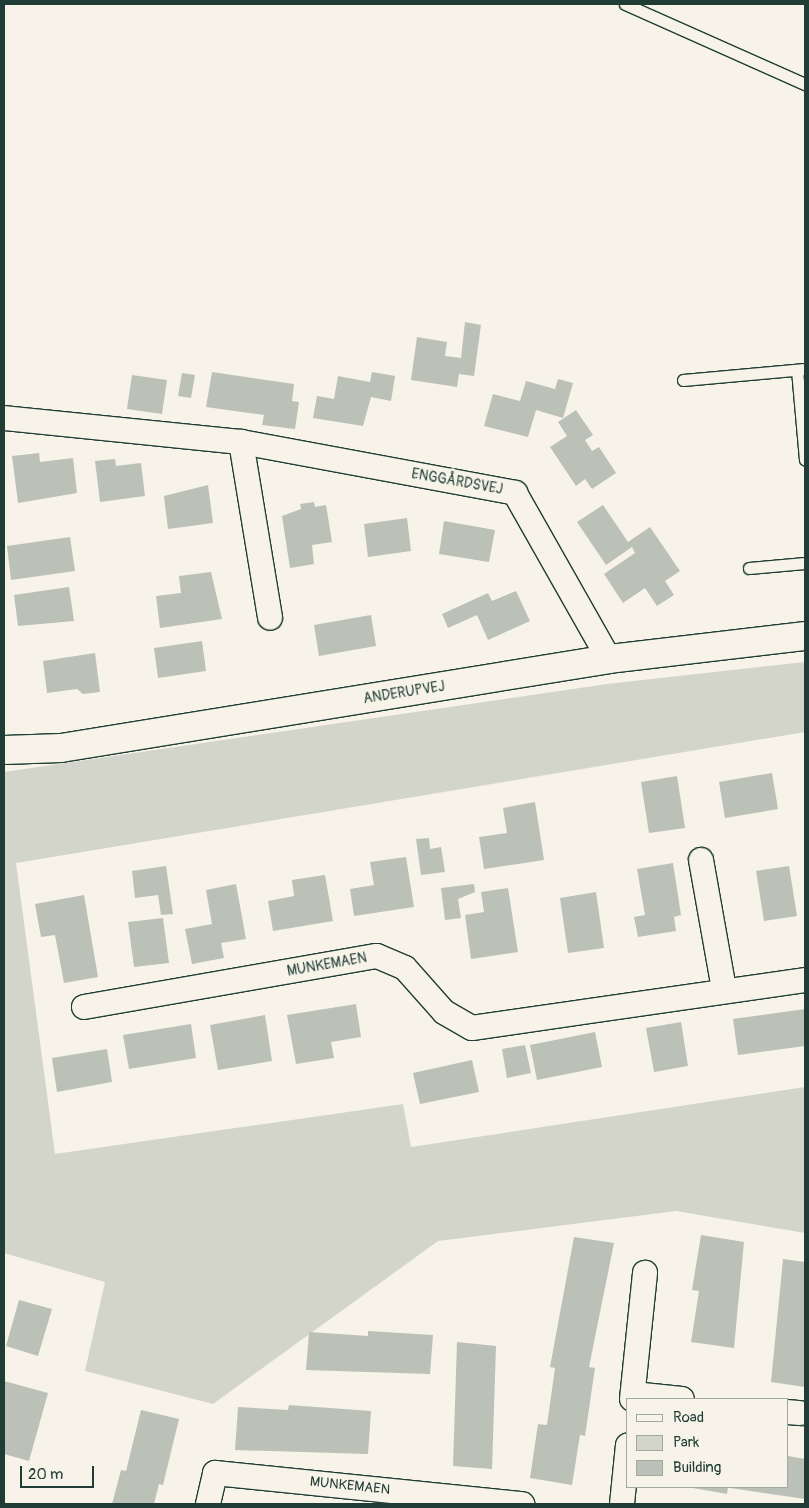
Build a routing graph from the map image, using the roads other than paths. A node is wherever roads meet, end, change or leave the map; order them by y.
1 (625, 4) edge
2 (805, 84) edge
3 (801, 369) edge
4 (683, 380) dead end
5 (4, 418) edge
6 (241, 442) junction
7 (805, 460) edge
8 (805, 563) edge
9 (749, 568) dead end
10 (270, 618) dead end
11 (805, 636) edge
12 (609, 659) junction
13 (4, 750) edge
14 (701, 860) dead end
15 (805, 980) edge
16 (724, 989) junction
17 (84, 1007) dead end
18 (645, 1273) dead end
19 (633, 1396) edge
20 (666, 1398) edge
21 (626, 1465) edge
22 (519, 1503) edge
23 (208, 1504) edge
24 (622, 1504) edge

1 - 2 lane
3 - 4 lane
3 - 7 lane
5 - 6 street, ENGGÅRDSVEJ
6 - 10 street
6 - 12 street, ENGGÅRDSVEJ
8 - 9 lane
11 - 12 street, ANDERUPVEJ
12 - 13 street, ANDERUPVEJ
14 - 16 street
15 - 16 street, MUNKEMAEN
16 - 17 street, MUNKEMAEN
18 - 19 street
19 - 20 street
21 - 24 street
22 - 23 street, MUNKEMAEN

